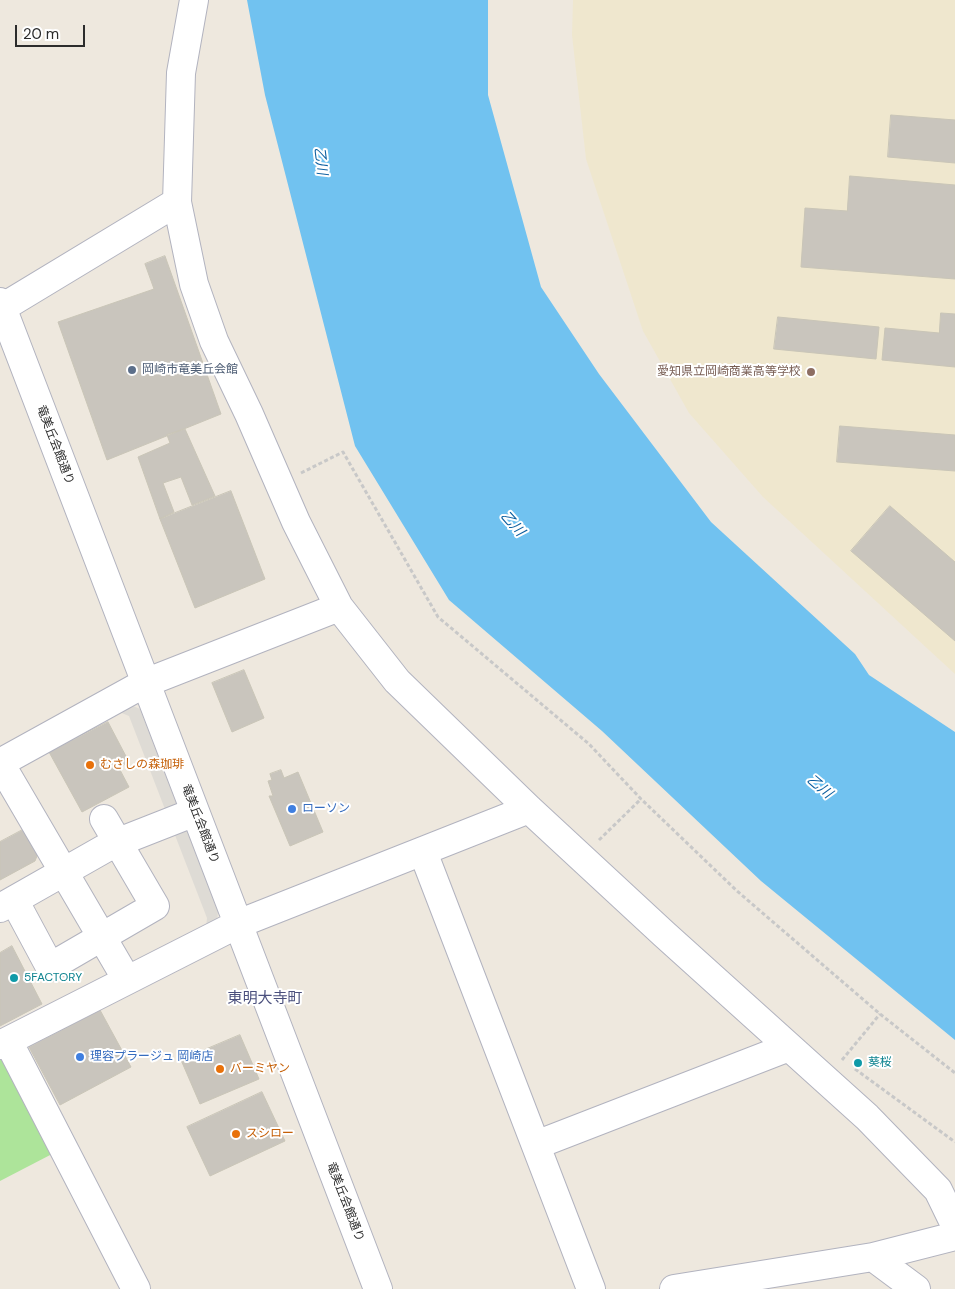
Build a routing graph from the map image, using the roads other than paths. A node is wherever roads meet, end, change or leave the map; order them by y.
1 (194, 0) edge
2 (176, 202) junction
3 (1, 307) edge
4 (339, 607) junction
5 (145, 683) junction
6 (0, 763) edge
7 (9, 799) edge
8 (530, 809) junction
9 (195, 812) junction
10 (104, 819) dead end
11 (118, 842) junction
12 (423, 852) junction
13 (64, 872) junction
14 (7, 904) edge
15 (238, 924) junction
16 (102, 937) junction
17 (127, 980) junction
18 (4, 1043) edge
19 (789, 1047) junction
20 (536, 1145) junction
21 (955, 1225) edge
22 (955, 1236) edge
23 (873, 1257) junction
24 (772, 1282) edge
25 (136, 1289) edge
26 (378, 1289) edge
27 (592, 1289) edge
28 (674, 1289) edge
29 (916, 1289) edge

1 - 2 street
2 - 3 street
2 - 4 street
3 - 5 street, 竜美丘会館通り
4 - 5 street
4 - 8 street
5 - 6 street
5 - 9 street, 竜美丘会館通り
6 - 7 street
7 - 13 street
8 - 12 street
8 - 19 street
9 - 11 street
9 - 15 street, 竜美丘会館通り
10 - 11 street
11 - 13 street
11 - 16 street
12 - 15 street
12 - 20 street
13 - 14 street
13 - 16 street
14 - 16 street
15 - 17 street
15 - 26 street, 竜美丘会館通り
16 - 17 street
17 - 18 street
18 - 25 street
19 - 20 street
19 - 21 street
20 - 27 street
22 - 23 street
23 - 24 street
23 - 29 street
24 - 28 street

